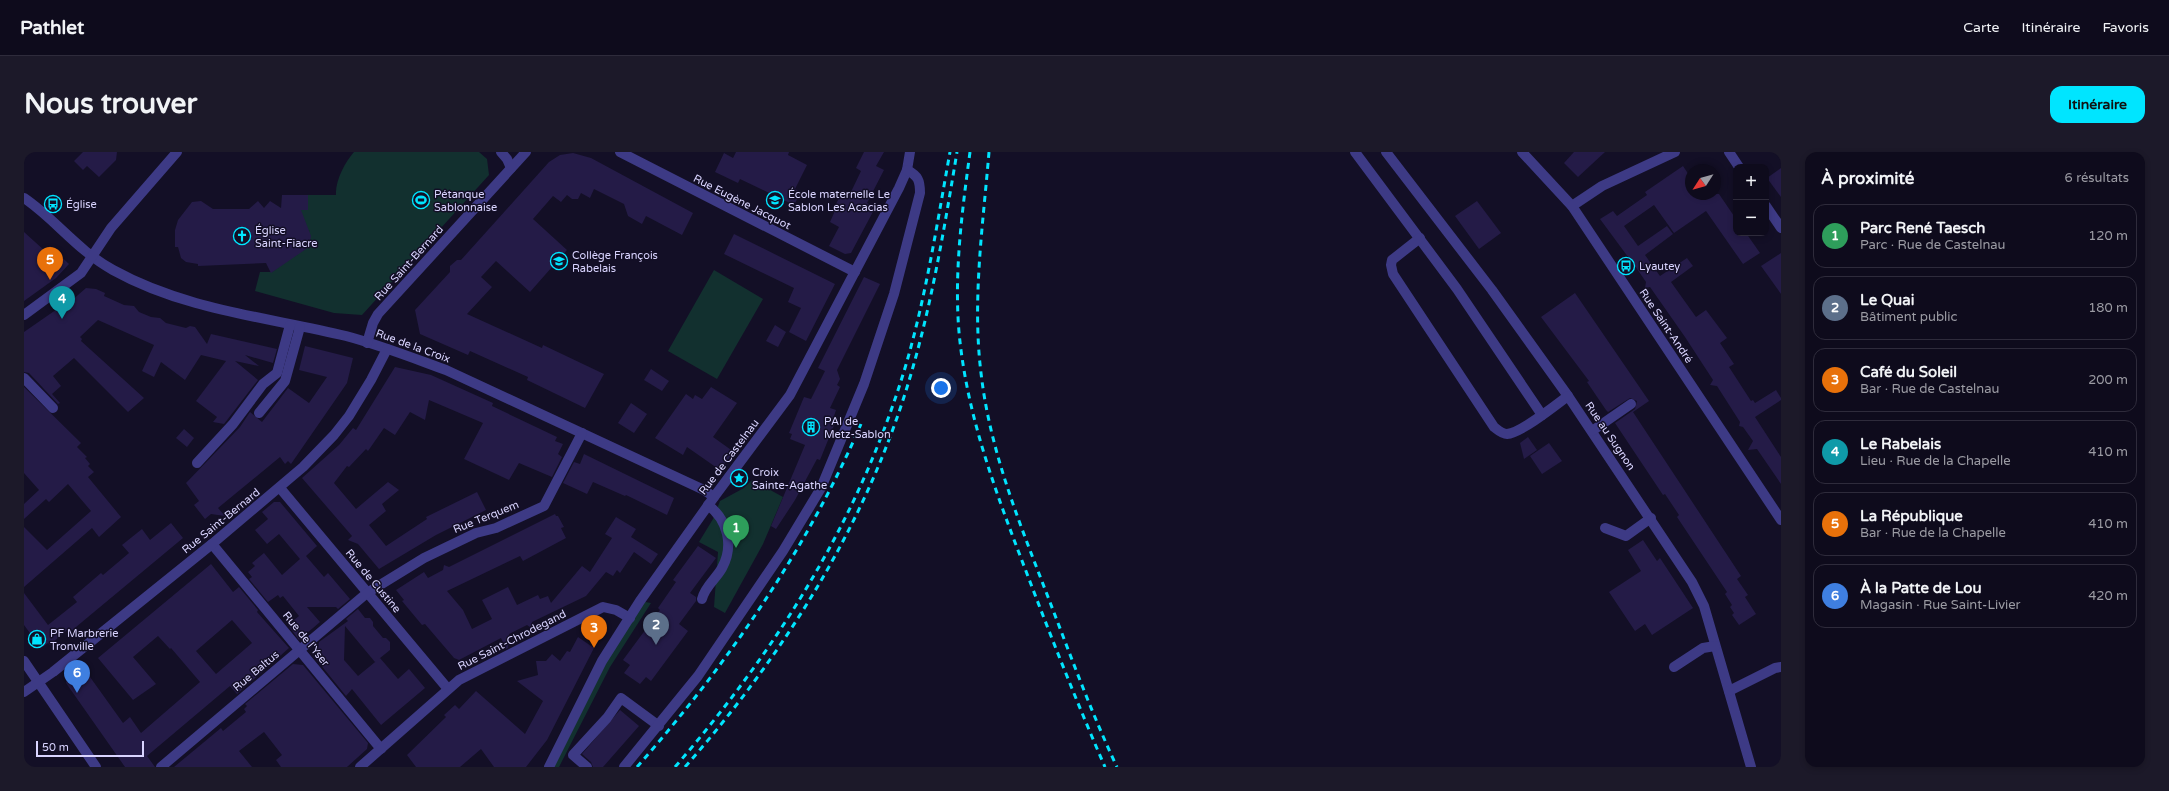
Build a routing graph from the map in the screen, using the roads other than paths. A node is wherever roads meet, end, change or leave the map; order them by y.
1 (177, 152) edge
2 (501, 152) edge
3 (526, 152) edge
4 (620, 152) edge
5 (910, 152) edge
6 (1355, 152) edge
7 (1386, 152) edge
8 (1522, 152) edge
9 (1675, 152) edge
10 (1729, 152) edge
11 (1737, 164) edge
12 (511, 168) junction
13 (907, 170) junction
14 (24, 198) edge
15 (1572, 206) junction
16 (1769, 210) edge
17 (1781, 228) edge
18 (1420, 238) junction
19 (92, 256) junction
20 (855, 272) junction
21 (24, 315) edge
22 (295, 326) junction
23 (368, 343) junction
24 (387, 348) junction
25 (24, 378) edge
26 (1568, 396) junction
27 (1631, 404) dead end
28 (53, 408) dead end
29 (259, 412) dead end
30 (1542, 415) junction
31 (1592, 431) junction
32 (582, 433) junction
33 (197, 463) dead end
34 (280, 488) junction
35 (711, 501) junction
36 (1651, 518) junction
37 (1781, 520) edge
38 (1605, 528) dead end
39 (212, 544) junction
40 (367, 593) junction
41 (702, 599) dead end
42 (630, 618) junction
43 (1715, 646) junction
44 (301, 650) junction
45 (24, 660) edge
46 (1674, 667) dead end
47 (1781, 667) edge
48 (38, 682) junction
49 (448, 689) junction
50 (1728, 691) junction
51 (24, 692) edge
52 (660, 726) junction
53 (381, 749) junction
54 (96, 767) edge
55 (161, 767) edge
56 (360, 767) edge
57 (549, 767) edge
58 (587, 767) edge
59 (624, 767) edge
60 (1751, 767) edge

1 - 19 street
2 - 12 street
3 - 12 street, Rue Saint-Bernard
4 - 20 street, Rue Eugène Jacquot
5 - 13 street, Rue de Castelnau
6 - 18 street
7 - 26 street, Rue au Sugnon
8 - 15 street, Rue Saint-André
9 - 15 street
10 - 11 street
12 - 23 street, Rue Saint-Bernard
13 - 20 street, Rue de Castelnau
13 - 52 street
14 - 19 street, Rue de la Croix
15 - 37 street, Rue Saint-André
16 - 17 street
18 - 30 street
18 - 30 street
19 - 21 street
19 - 22 street, Rue de la Croix
20 - 35 street, Rue de Castelnau
22 - 23 street, Rue de la Croix
22 - 29 street
22 - 33 street
23 - 24 street, Rue de la Croix
24 - 32 street, Rue de la Croix
24 - 34 street, Rue Saint-Bernard
25 - 28 street
26 - 30 street
26 - 31 street, Rue au Sugnon
27 - 31 street
31 - 36 street, Rue au Sugnon
32 - 35 street, Rue de la Croix
32 - 40 street, Rue Terquem
34 - 39 street, Rue Saint-Bernard
34 - 40 street, Rue de Custine
35 - 41 street, Rue de la Croix
35 - 42 street, Rue de Castelnau
36 - 38 street
36 - 43 street, Rue au Sugnon
39 - 44 street, Rue de l'Yser
39 - 48 street, Rue Saint-Bernard
40 - 44 street, Rue Baltus
40 - 49 street, Rue de Custine
42 - 49 street, Rue Saint-Chrodegand
42 - 57 street, Rue de Castelnau
43 - 46 street
43 - 50 street, Rue au Sugnon
44 - 53 street, Rue de l'Yser
44 - 55 street, Rue Baltus
45 - 48 street
47 - 50 street
48 - 51 street, Rue Saint-Bernard
48 - 54 street
49 - 53 street, Rue Saint-Chrodegand
50 - 60 street, Rue au Sugnon
52 - 58 street
52 - 59 street
53 - 56 street, Rue Saint-Chrodegand

